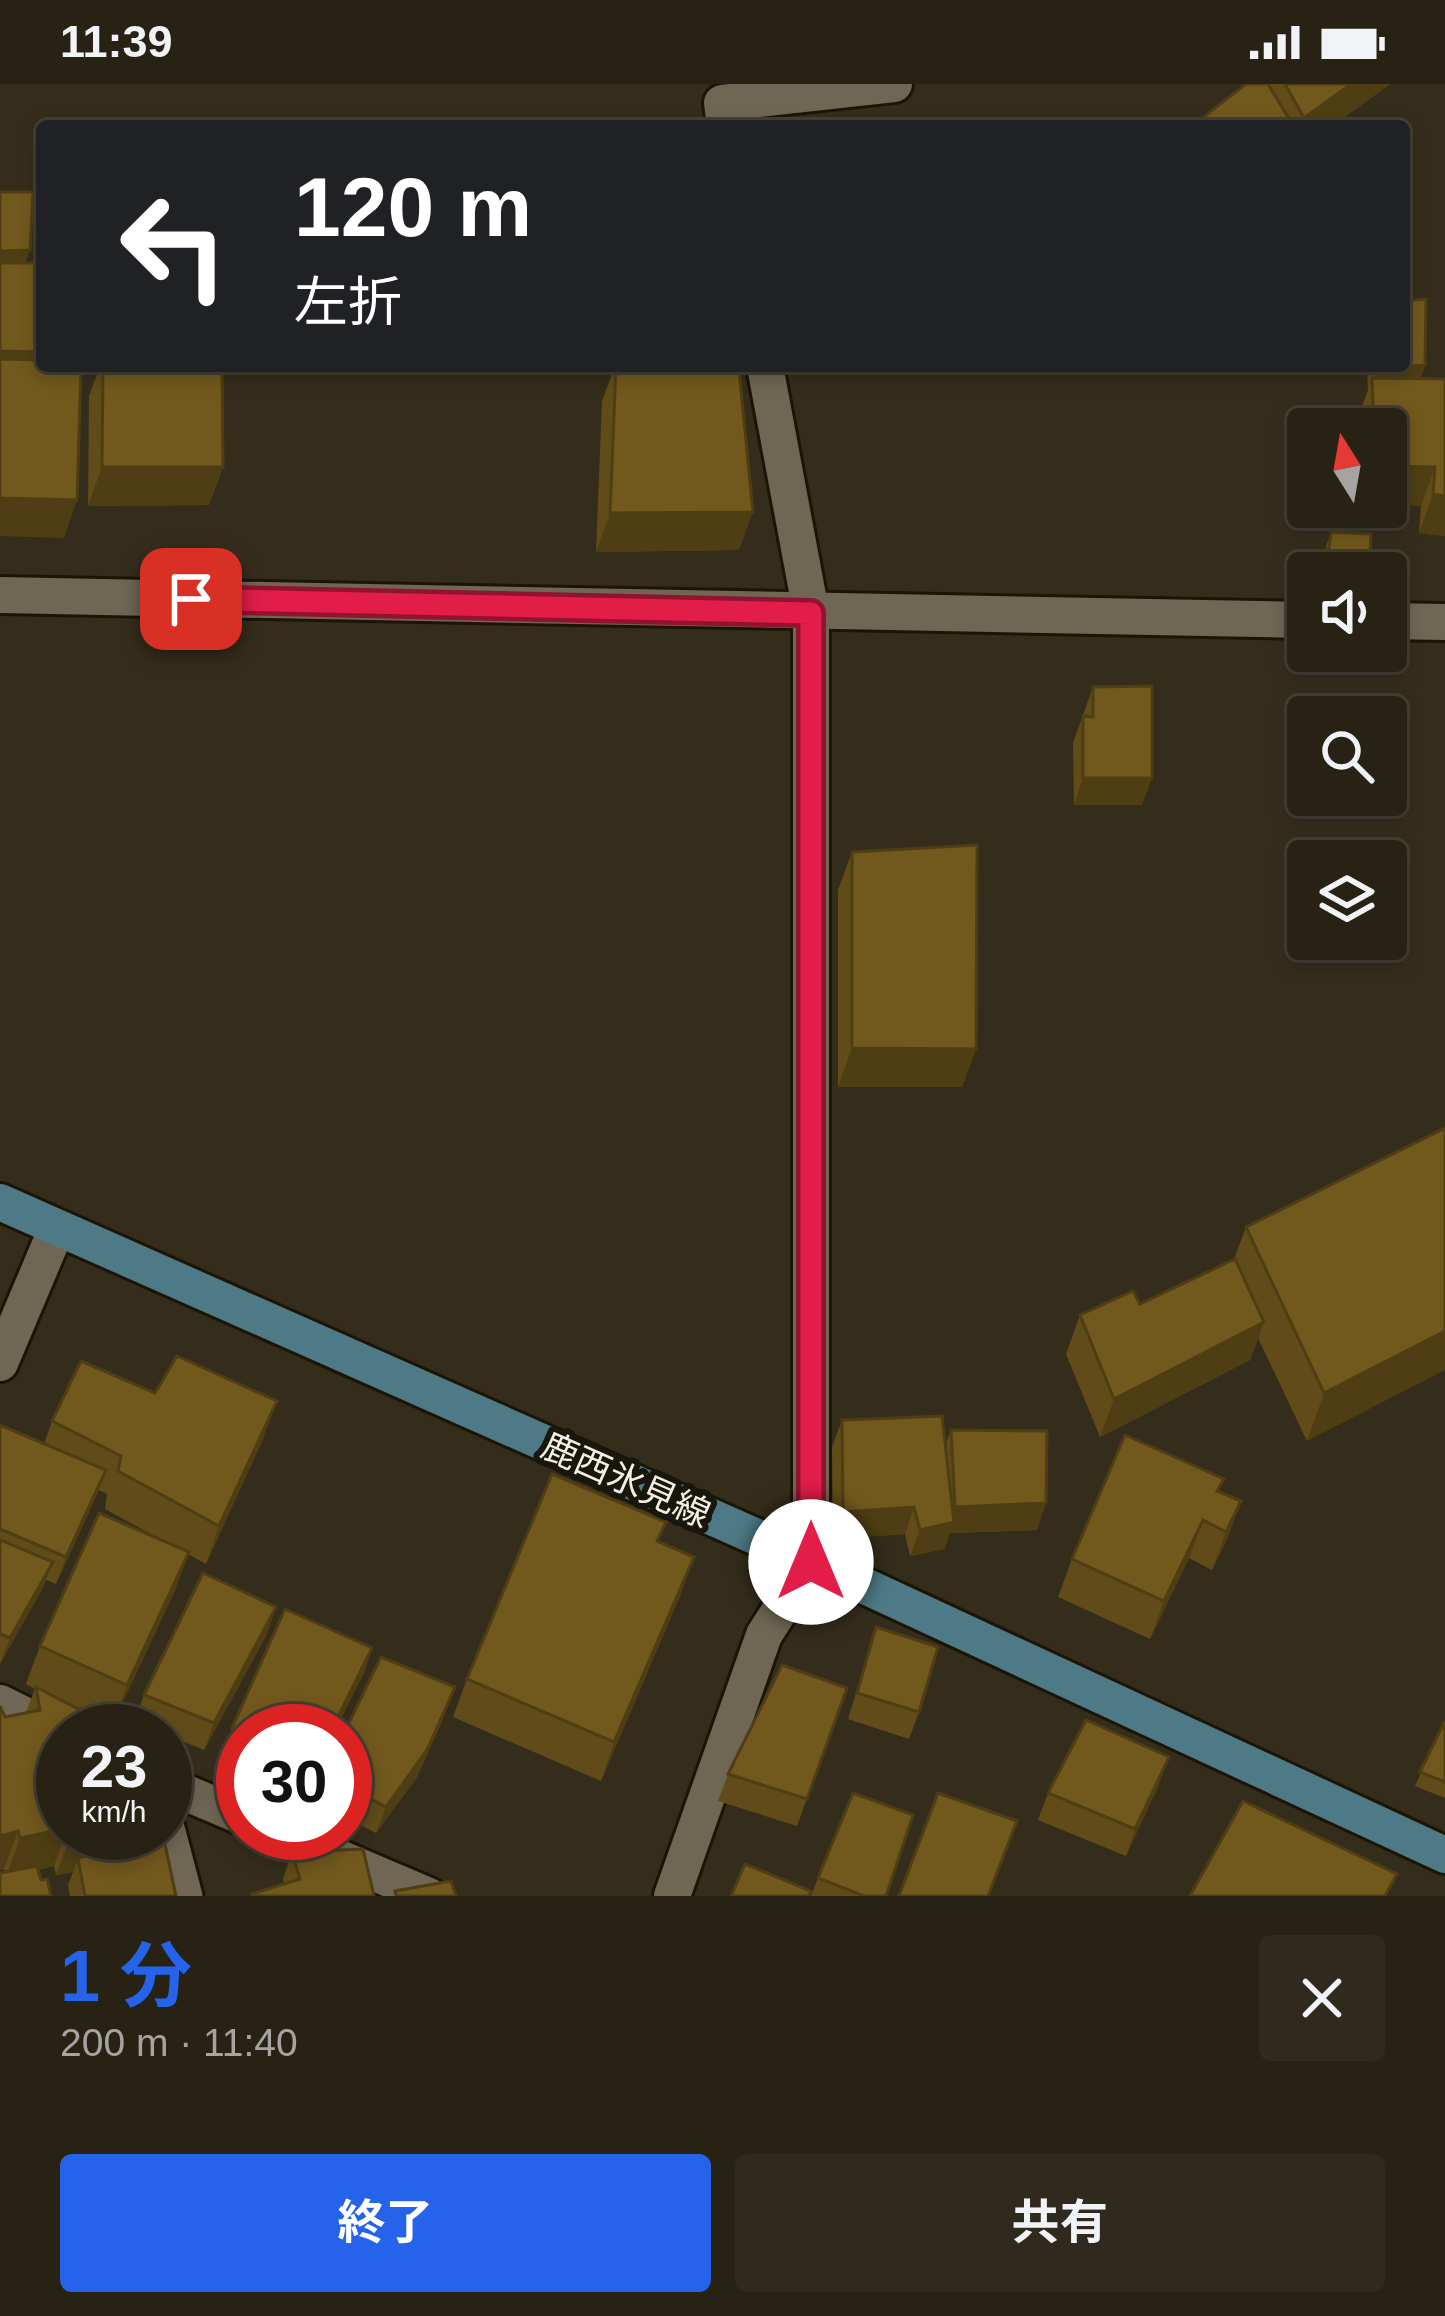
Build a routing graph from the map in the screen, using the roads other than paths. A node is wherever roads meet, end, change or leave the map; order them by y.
1 (895, 84) edge
2 (724, 120) edge
3 (766, 372) edge
4 (0, 596) edge
5 (811, 613) junction
6 (1287, 620) edge
7 (1407, 621) edge
8 (1445, 622) edge
9 (0, 1202) edge
10 (57, 1228) junction
11 (0, 1363) edge
12 (811, 1562) junction
13 (0, 1703) edge
14 (36, 1721) edge
15 (1445, 1855) edge
16 (180, 1860) edge
17 (344, 1860) edge
18 (189, 1896) edge
19 (428, 1896) edge
20 (672, 1896) edge

1 - 2 street
3 - 5 street
4 - 5 street
5 - 6 street
5 - 12 street
7 - 8 street
9 - 10 main road, 鹿西氷見線
10 - 11 street
10 - 12 main road, 鹿西氷見線
12 - 15 main road, 鹿西氷見線
12 - 20 street
13 - 14 street
16 - 18 lane
17 - 19 street

